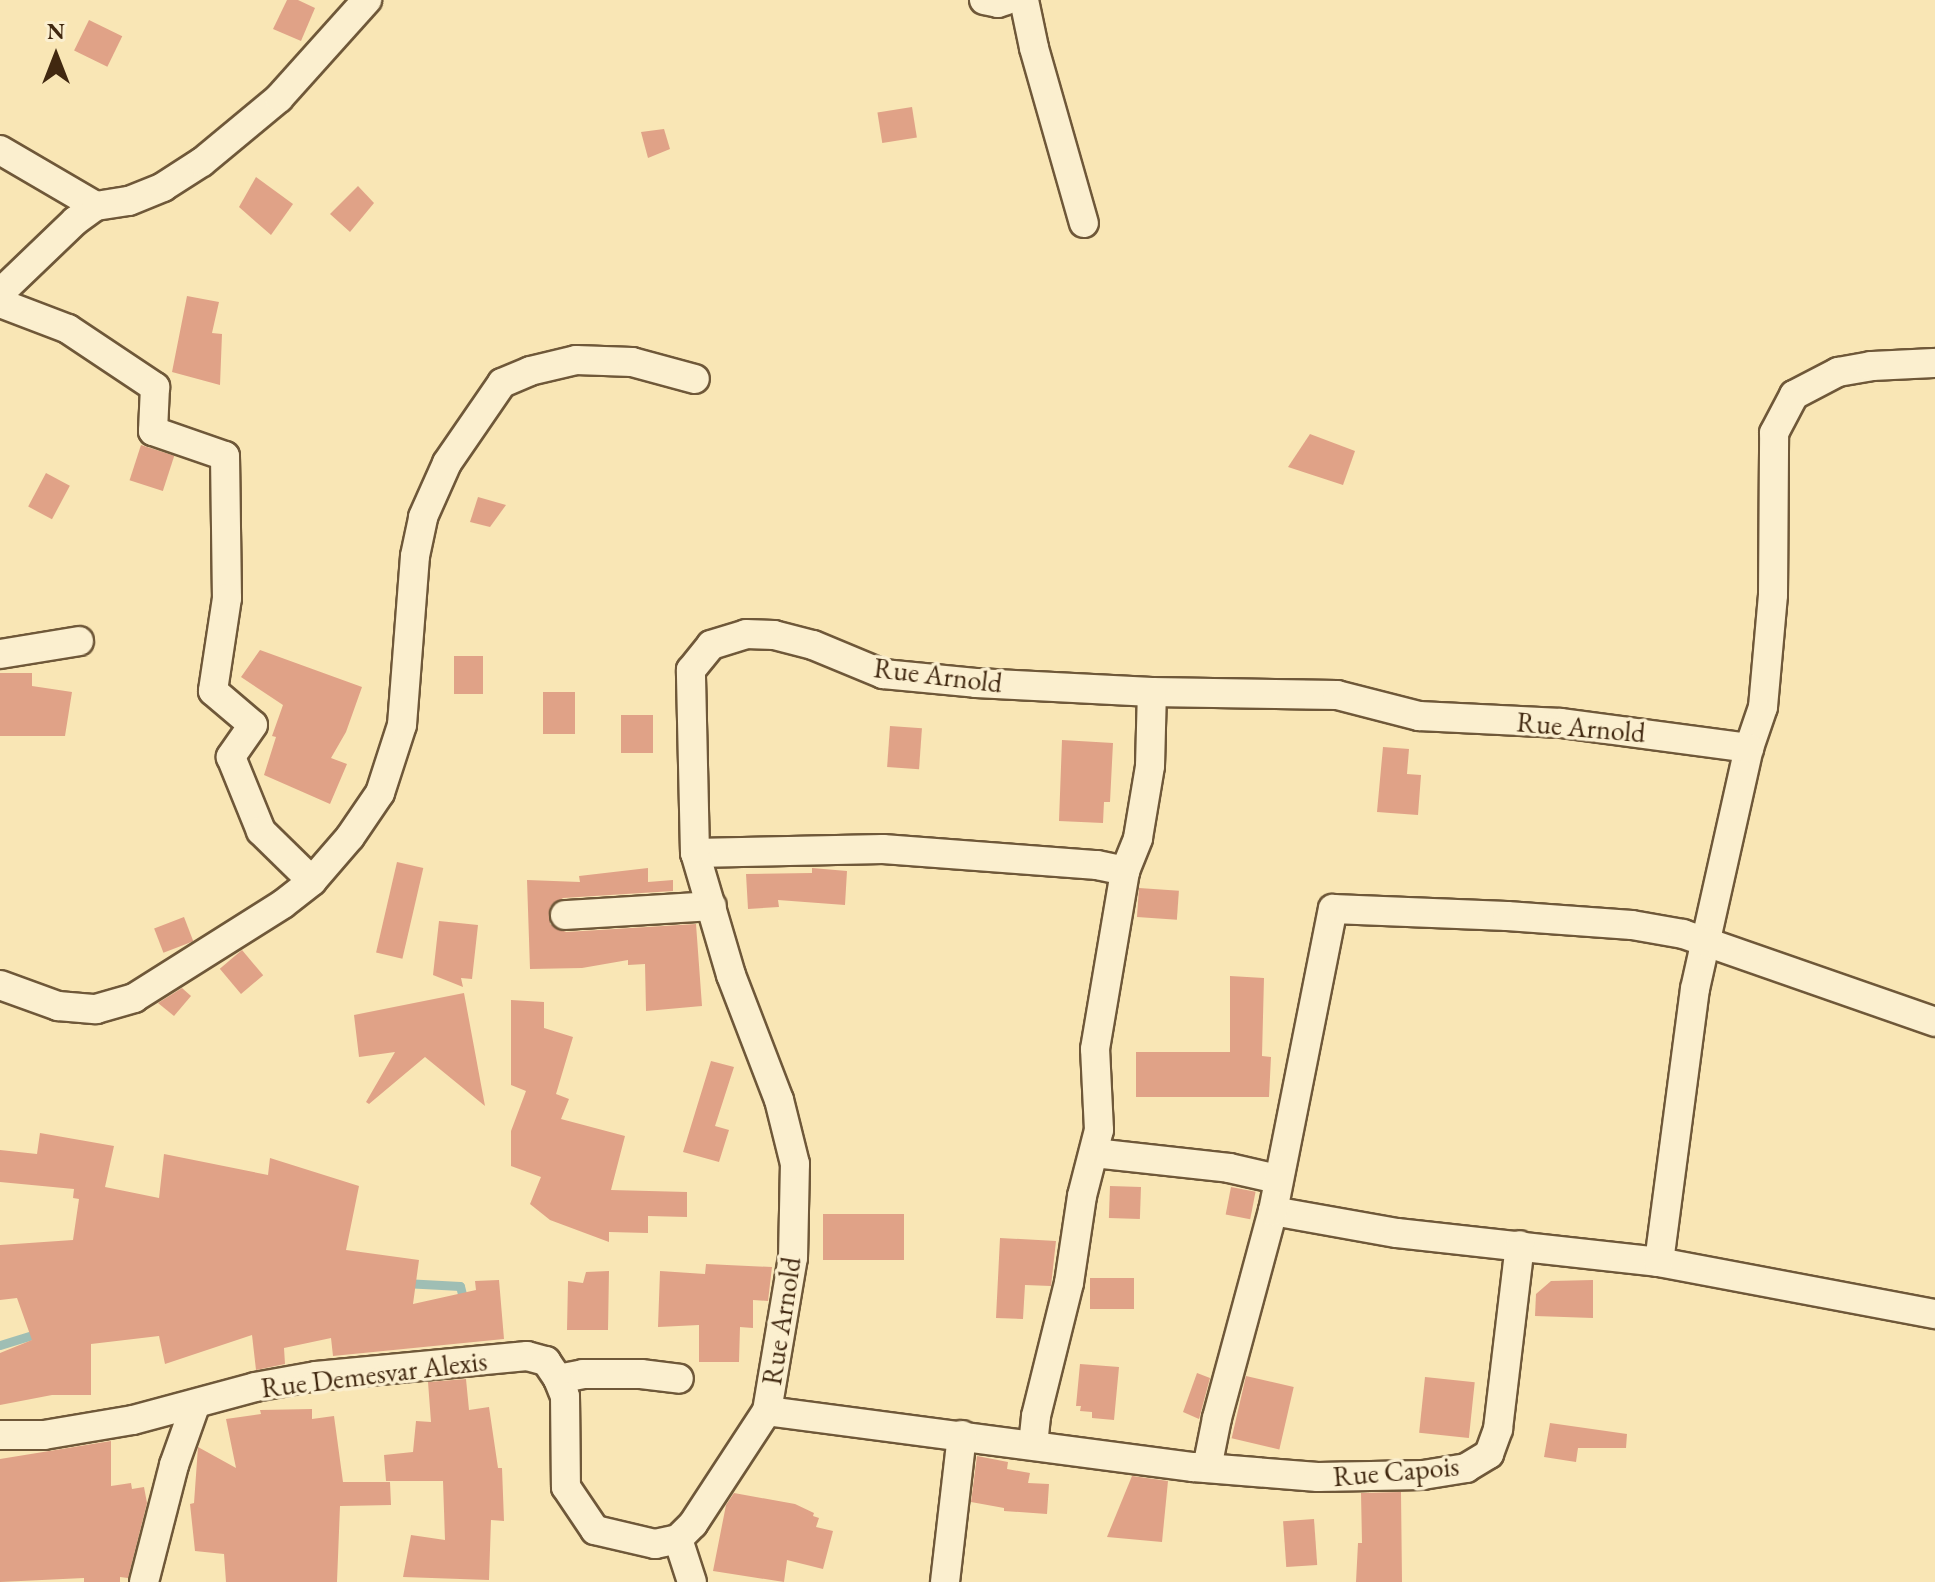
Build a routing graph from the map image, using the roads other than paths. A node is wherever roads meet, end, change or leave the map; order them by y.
1 (367, 0) edge
2 (984, 0) edge
3 (1007, 0) edge
4 (1024, 0) edge
5 (0, 150) edge
6 (96, 206) junction
7 (1084, 223) dead end
8 (0, 293) edge
9 (0, 303) edge
10 (1935, 363) edge
11 (695, 379) dead end
12 (79, 641) dead end
13 (0, 654) edge
14 (1152, 692) junction
15 (1749, 748) junction
16 (695, 853) junction
17 (1125, 871) junction
18 (312, 881) junction
19 (712, 906) junction
20 (565, 915) dead end
21 (1705, 943) junction
22 (0, 985) edge
23 (1935, 1022) edge
24 (1094, 1153) junction
25 (1277, 1179) junction
26 (1273, 1211) junction
27 (1520, 1245) junction
28 (1659, 1262) junction
29 (1935, 1314) edge
30 (552, 1370) junction
31 (679, 1379) dead end
32 (195, 1406) junction
33 (767, 1411) junction
34 (0, 1435) edge
35 (962, 1435) junction
36 (1033, 1445) junction
37 (1207, 1468) junction
38 (678, 1539) junction
39 (699, 1581) edge
40 (144, 1582) edge
41 (945, 1582) edge

1 - 6 street
2 - 3 street
4 - 7 street
5 - 6 street
6 - 8 street
9 - 18 street
10 - 15 street
11 - 18 street
12 - 13 street
14 - 15 street, Rue Arnold
14 - 16 street, Rue Arnold
14 - 17 street
15 - 21 street
16 - 17 street
16 - 19 street, Rue Arnold
17 - 24 street
18 - 22 street
19 - 20 street
19 - 33 street, Rue Arnold
21 - 23 street
21 - 25 street
21 - 28 street
24 - 25 street
24 - 36 street
25 - 26 street
26 - 27 street
26 - 37 street
27 - 28 street
27 - 37 street, Rue Capois
28 - 29 street
30 - 31 street, Rue Demesvar Alexis
30 - 32 street, Rue Demesvar Alexis
30 - 38 street
32 - 34 street, Rue Demesvar Alexis
32 - 40 street
33 - 35 street, Rue Capois
33 - 38 street, Rue Arnold
35 - 36 street, Rue Capois
35 - 41 street
36 - 37 street, Rue Capois
38 - 39 street

